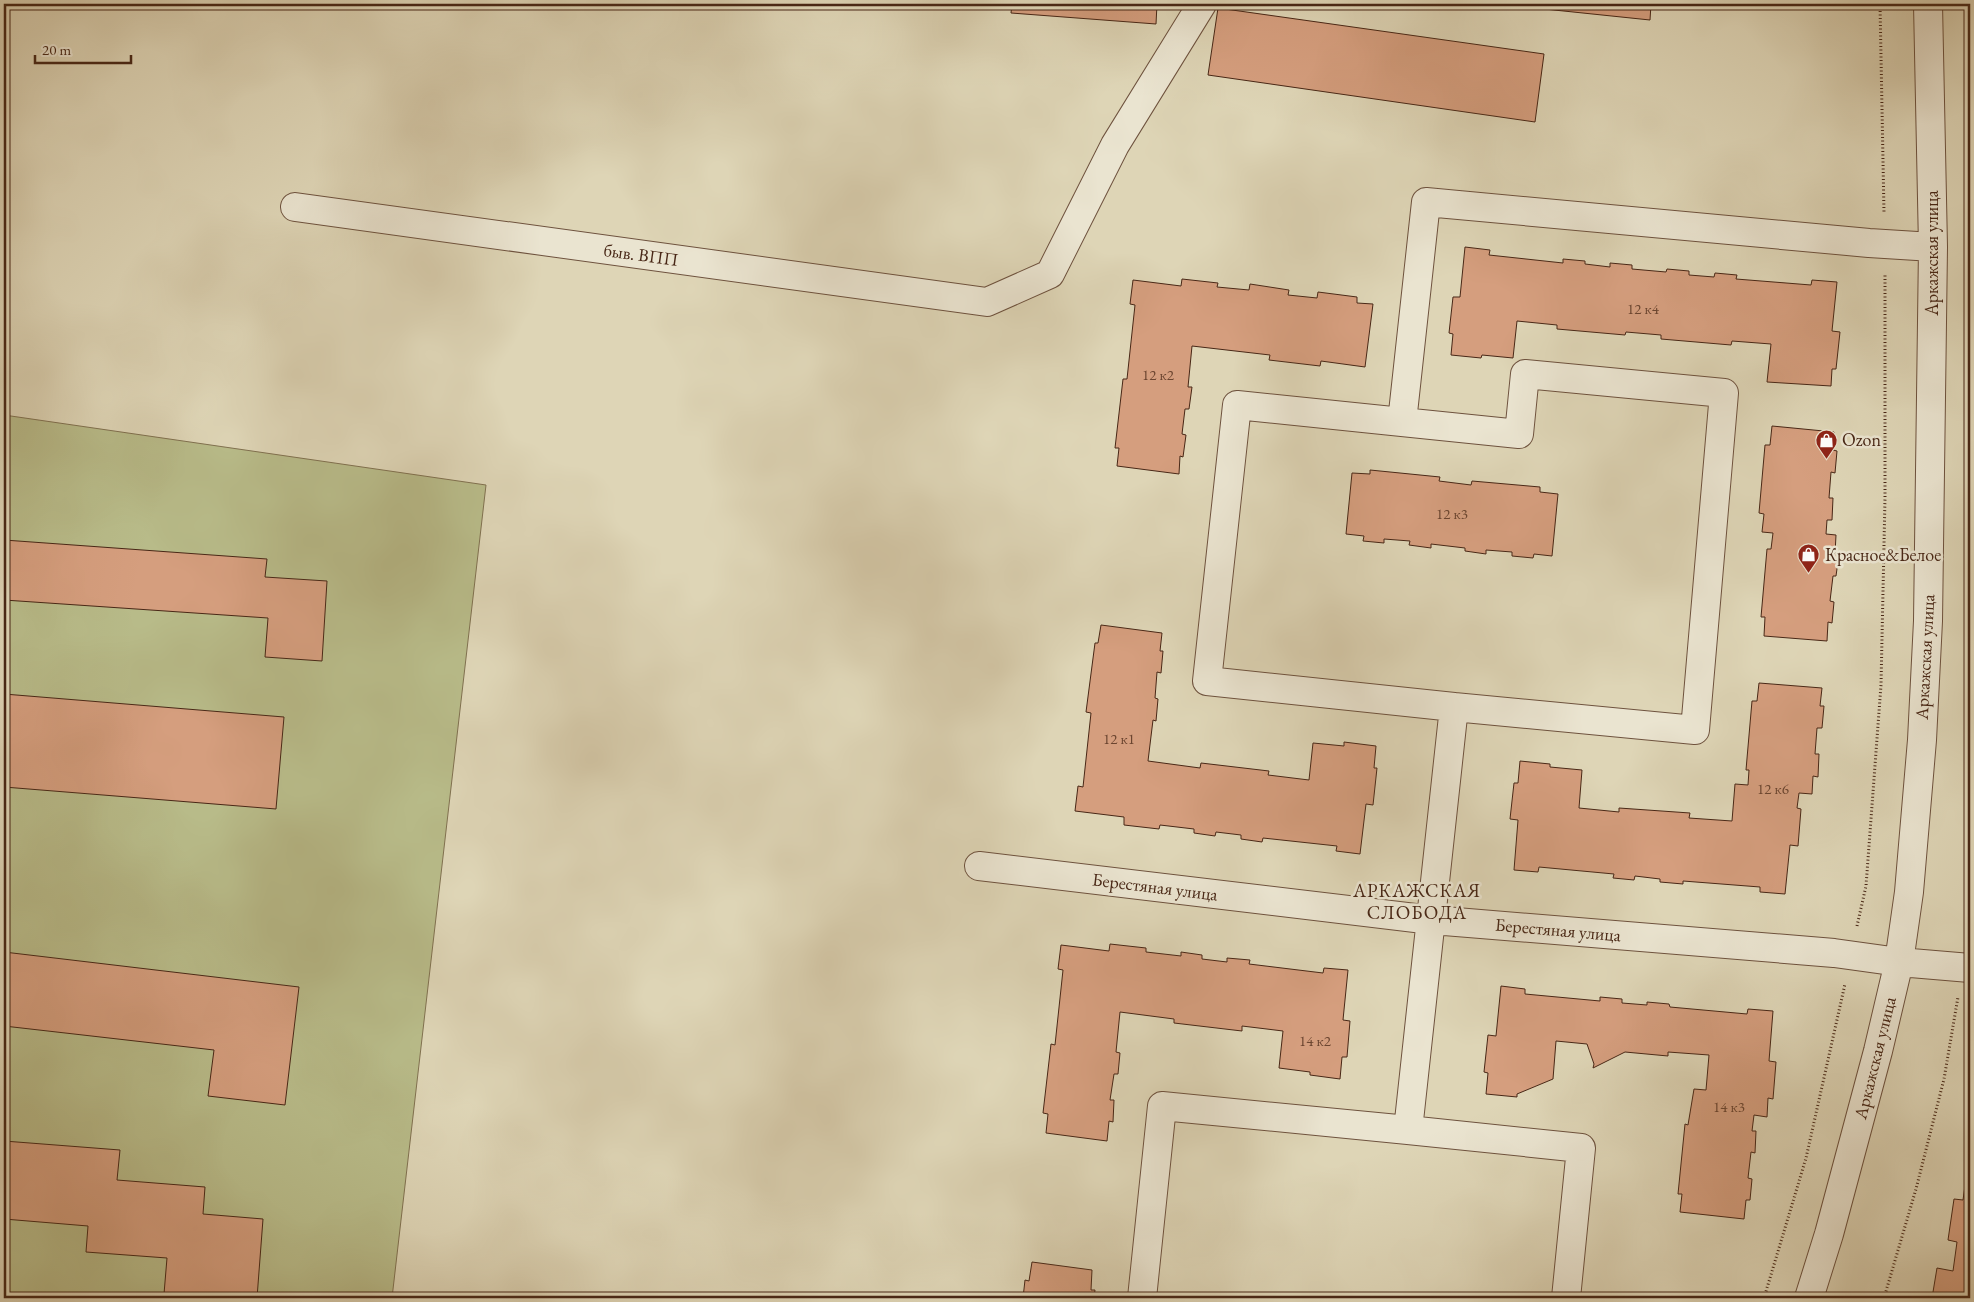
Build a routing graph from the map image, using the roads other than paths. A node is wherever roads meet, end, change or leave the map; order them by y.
1 (1202, 4) edge
2 (1928, 4) edge
3 (295, 208) dead end
4 (1933, 247) junction
5 (1402, 422) junction
6 (1454, 706) junction
7 (979, 866) dead end
8 (1432, 920) junction
9 (1899, 962) junction
10 (1967, 967) edge
11 (1408, 1130) junction
12 (1142, 1298) edge
13 (1566, 1298) edge
14 (1810, 1298) edge

1 - 3 street, быв. ВПП
2 - 4 street, Аркажская улица
4 - 5 street
4 - 9 street, Аркажская улица
5 - 6 street
5 - 6 street
6 - 8 street
7 - 8 street, Берестяная улица
8 - 9 street, Берестяная улица
8 - 11 street
9 - 10 street, Берестяная улица
9 - 14 street, Аркажская улица
11 - 12 street
11 - 13 street

